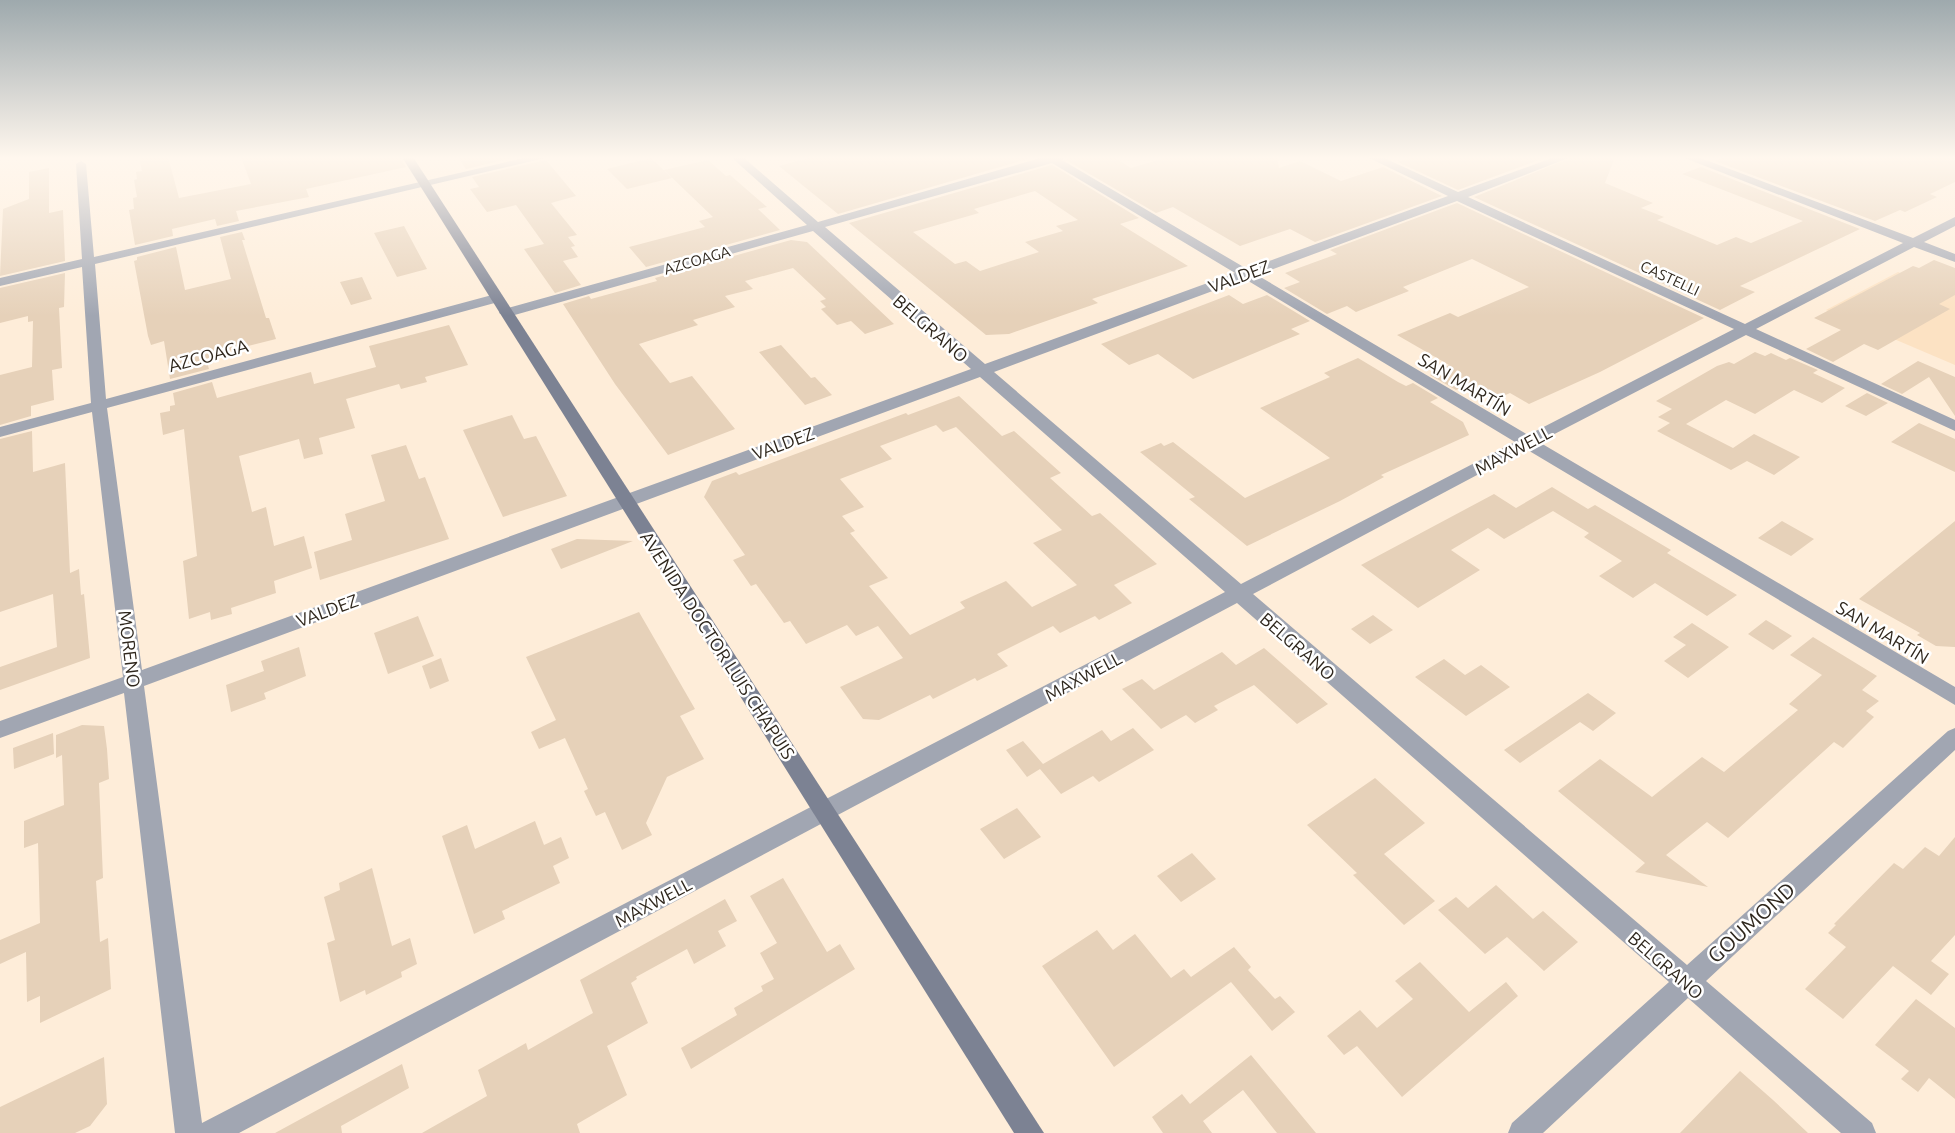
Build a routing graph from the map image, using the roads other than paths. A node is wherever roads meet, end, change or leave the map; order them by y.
1 (84, 210) edge
2 (315, 210) edge
3 (440, 210) edge
4 (797, 210) edge
5 (873, 210) edge
6 (1140, 210) edge
7 (1422, 210) edge
8 (1486, 210) edge
9 (1826, 210) edge
10 (1955, 221) edge
11 (816, 226) junction
12 (1914, 243) junction
13 (1955, 258) edge
14 (88, 262) junction
15 (1245, 274) junction
16 (0, 282) edge
17 (501, 306) junction
18 (1743, 330) junction
19 (979, 371) junction
20 (99, 405) junction
21 (1955, 426) edge
22 (0, 432) edge
23 (1525, 443) junction
24 (626, 500) junction
25 (1238, 594) junction
26 (134, 681) junction
27 (1955, 697) edge
28 (0, 730) edge
29 (1955, 737) edge
30 (825, 812) junction
31 (1686, 982) junction
32 (189, 1133) edge
33 (211, 1133) edge
34 (1030, 1133) edge
35 (1522, 1133) edge
36 (1862, 1133) edge

1 - 14 street, MORENO
2 - 14 street
3 - 17 main road, AVENIDA DOCTOR LUIS CHAPUIS
4 - 11 street, BELGRANO
5 - 11 street, AZCOAGA
6 - 15 street, SAN MARTÍN
7 - 15 street, VALDEZ
8 - 18 street, CASTELLI
9 - 12 street
10 - 12 street, MAXWELL
11 - 17 street, AZCOAGA
11 - 19 street, BELGRANO
12 - 13 street
12 - 18 street, MAXWELL
14 - 16 street
14 - 20 street, MORENO
15 - 19 street, VALDEZ
15 - 23 street, SAN MARTÍN
17 - 20 street, AZCOAGA
17 - 24 main road, AVENIDA DOCTOR LUIS CHAPUIS
18 - 21 street, CASTELLI
18 - 23 street, MAXWELL
19 - 24 street, VALDEZ
19 - 25 street, BELGRANO
20 - 22 street, AZCOAGA
20 - 26 street, MORENO
23 - 25 street, MAXWELL
23 - 27 street, SAN MARTÍN
24 - 26 street, VALDEZ
24 - 30 main road, AVENIDA DOCTOR LUIS CHAPUIS
25 - 30 street, MAXWELL
25 - 31 street, BELGRANO
26 - 28 street, VALDEZ
26 - 32 street, MORENO
29 - 31 street, GOUMOND
30 - 33 street, MAXWELL
30 - 34 main road, AVENIDA DOCTOR LUIS CHAPUIS
31 - 35 street, GOUMOND
31 - 36 street, BELGRANO

